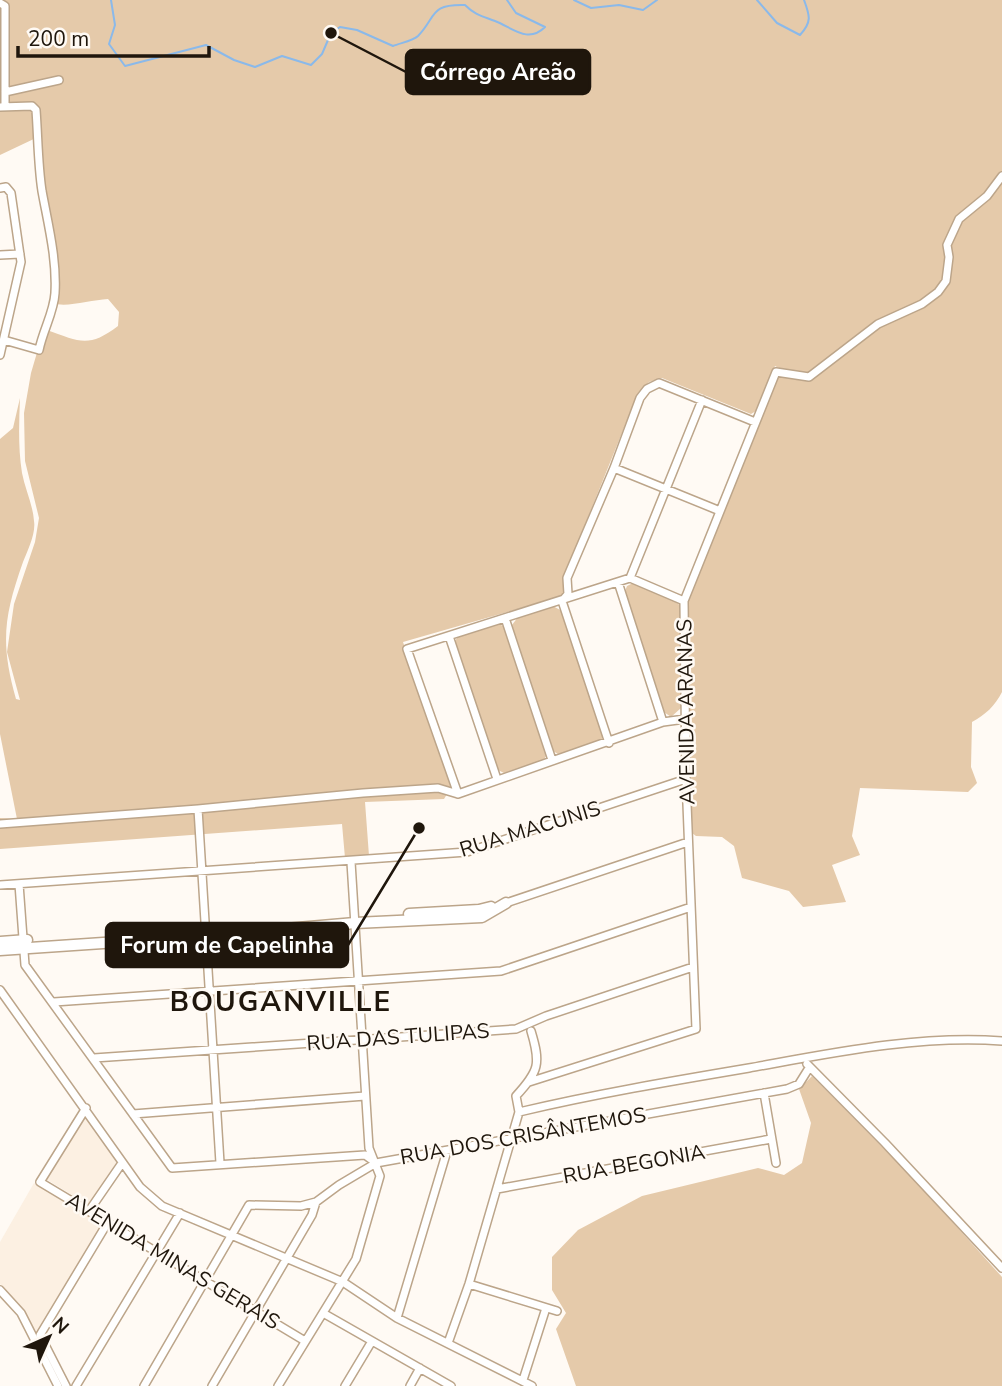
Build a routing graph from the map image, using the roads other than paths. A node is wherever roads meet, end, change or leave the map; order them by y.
1 (0, 3) edge
2 (59, 80) dead end
3 (5, 92) junction
4 (3, 107) edge
5 (1002, 176) edge
6 (0, 188) edge
7 (20, 254) junction
8 (0, 255) edge
9 (0, 312) edge
10 (10, 312) junction
11 (4, 340) junction
12 (0, 355) edge
13 (702, 400) junction
14 (755, 422) junction
15 (614, 468) junction
16 (667, 491) junction
17 (720, 511) junction
18 (630, 578) junction
19 (618, 582) junction
20 (562, 601) junction
21 (684, 601) junction
22 (505, 618) junction
23 (449, 636) junction
24 (685, 719) junction
25 (663, 722) junction
26 (609, 743) junction
27 (552, 760) junction
28 (498, 779) junction
29 (686, 779) junction
30 (458, 794) junction
31 (198, 809) junction
32 (0, 824) edge
33 (688, 842) junction
34 (351, 862) junction
35 (203, 871) junction
36 (19, 884) junction
37 (0, 885) edge
38 (506, 904) joint
39 (691, 907) junction
40 (355, 920) junction
41 (206, 933) junction
42 (0, 942) edge
43 (24, 944) junction
44 (0, 950) edge
45 (693, 967) junction
46 (359, 981) junction
47 (0, 990) edge
48 (210, 992) junction
49 (54, 1002) junction
50 (531, 1031) dead end
51 (362, 1039) junction
52 (1002, 1041) edge
53 (212, 1048) junction
54 (803, 1057) junction
55 (94, 1058) junction
56 (808, 1068) junction
57 (528, 1082) junction
58 (764, 1093) junction
59 (365, 1097) junction
60 (217, 1106) junction
61 (86, 1108) junction
62 (519, 1112) junction
63 (133, 1114) junction
64 (511, 1139) junction
65 (771, 1139) junction
66 (447, 1151) junction
67 (122, 1163) junction
68 (220, 1163) junction
69 (376, 1163) junction
70 (776, 1163) dead end
71 (497, 1189) junction
72 (316, 1202) junction
73 (89, 1212) junction
74 (180, 1213) junction
75 (108, 1222) junction
76 (232, 1236) junction
77 (157, 1252) junction
78 (286, 1258) junction
79 (1002, 1268) edge
80 (206, 1282) junction
81 (343, 1282) junction
82 (469, 1284) junction
83 (0, 1290) edge
84 (546, 1308) junction
85 (256, 1311) junction
86 (557, 1311) dead end
87 (323, 1313) junction
88 (397, 1318) junction
89 (305, 1340) junction
90 (372, 1341) junction
91 (448, 1343) junction
92 (419, 1368) junction
93 (523, 1380) junction
94 (58, 1386) edge
95 (66, 1386) edge
96 (76, 1386) edge
97 (144, 1386) edge
98 (212, 1386) edge
99 (278, 1386) edge
100 (345, 1386) edge
101 (410, 1386) edge
102 (451, 1386) edge
103 (532, 1386) edge

1 - 3 street
2 - 3 street
3 - 4 street
4 - 11 street
5 - 14 street, AVENIDA ARANAS
6 - 7 street
7 - 8 street
7 - 10 street
9 - 10 street
10 - 11 street
11 - 12 street
13 - 14 street
13 - 15 street
13 - 16 street
14 - 17 street, AVENIDA ARANAS
15 - 16 street
15 - 20 street
16 - 17 street
16 - 18 street
17 - 21 street, AVENIDA ARANAS
18 - 19 street
18 - 21 street
19 - 20 street
19 - 25 street
20 - 22 street
20 - 26 street
21 - 24 street, AVENIDA ARANAS
22 - 23 street
22 - 27 street
23 - 28 street
23 - 30 street
24 - 25 street
24 - 29 street, AVENIDA ARANAS
25 - 26 street
26 - 27 street
27 - 28 street
28 - 30 street
29 - 33 street, AVENIDA ARANAS
29 - 34 street, RUA MACUNIS
30 - 31 street
31 - 32 street
31 - 35 street
33 - 38 street
33 - 39 street, AVENIDA ARANAS
34 - 35 street, RUA MACUNIS
34 - 40 street
35 - 36 street, RUA MACUNIS
35 - 41 street
36 - 37 street, RUA MACUNIS
36 - 43 street, RUA DOS CRISÂNTEMOS
38 - 40 street
39 - 45 street, AVENIDA ARANAS
39 - 46 street
40 - 41 street
40 - 46 street
41 - 43 street
41 - 48 street
42 - 43 street
43 - 44 street
43 - 49 street, RUA DOS CRISÂNTEMOS
45 - 51 street, RUA DAS TULIPAS
45 - 57 street, AVENIDA ARANAS
46 - 48 street
46 - 51 street
47 - 61 street
48 - 49 street
48 - 53 street
49 - 55 street, RUA DOS CRISÂNTEMOS
50 - 57 street
51 - 53 street, RUA DAS TULIPAS
51 - 59 street
52 - 54 street
53 - 55 street, RUA DAS TULIPAS
53 - 60 street
54 - 56 street
54 - 62 street
55 - 63 street, RUA DOS CRISÂNTEMOS
56 - 58 street, RUA DOS CRISÂNTEMOS
56 - 79 street
57 - 62 street
58 - 64 street, RUA DOS CRISÂNTEMOS
58 - 65 street
59 - 60 street
59 - 69 street
60 - 63 street
60 - 68 street
61 - 67 street
61 - 73 street, AVENIDA MINAS GERAIS
62 - 64 street
63 - 68 street, RUA DOS CRISÂNTEMOS
64 - 66 street, RUA DOS CRISÂNTEMOS
64 - 71 street
65 - 70 street
65 - 71 street, RUA BEGONIA
66 - 69 street, RUA DOS CRISÂNTEMOS
66 - 88 street
67 - 73 street
67 - 74 street
68 - 69 street, RUA DOS CRISÂNTEMOS
69 - 72 street
69 - 81 street
71 - 82 street
72 - 76 street
72 - 78 street
73 - 75 street, AVENIDA MINAS GERAIS
74 - 76 street
74 - 77 street
75 - 77 street, AVENIDA MINAS GERAIS
75 - 95 street
76 - 78 street
76 - 80 street
77 - 80 street, AVENIDA MINAS GERAIS
77 - 96 street
78 - 81 street
78 - 85 street
80 - 85 street, AVENIDA MINAS GERAIS
80 - 97 street
81 - 87 street
81 - 88 street
82 - 84 street
82 - 91 street
83 - 94 street
84 - 86 street
84 - 93 street
85 - 89 street, AVENIDA MINAS GERAIS
85 - 98 street
87 - 89 street
87 - 90 street
88 - 91 street
89 - 99 street
90 - 92 street
90 - 100 street
91 - 93 street
92 - 101 street
92 - 102 street
93 - 103 street

